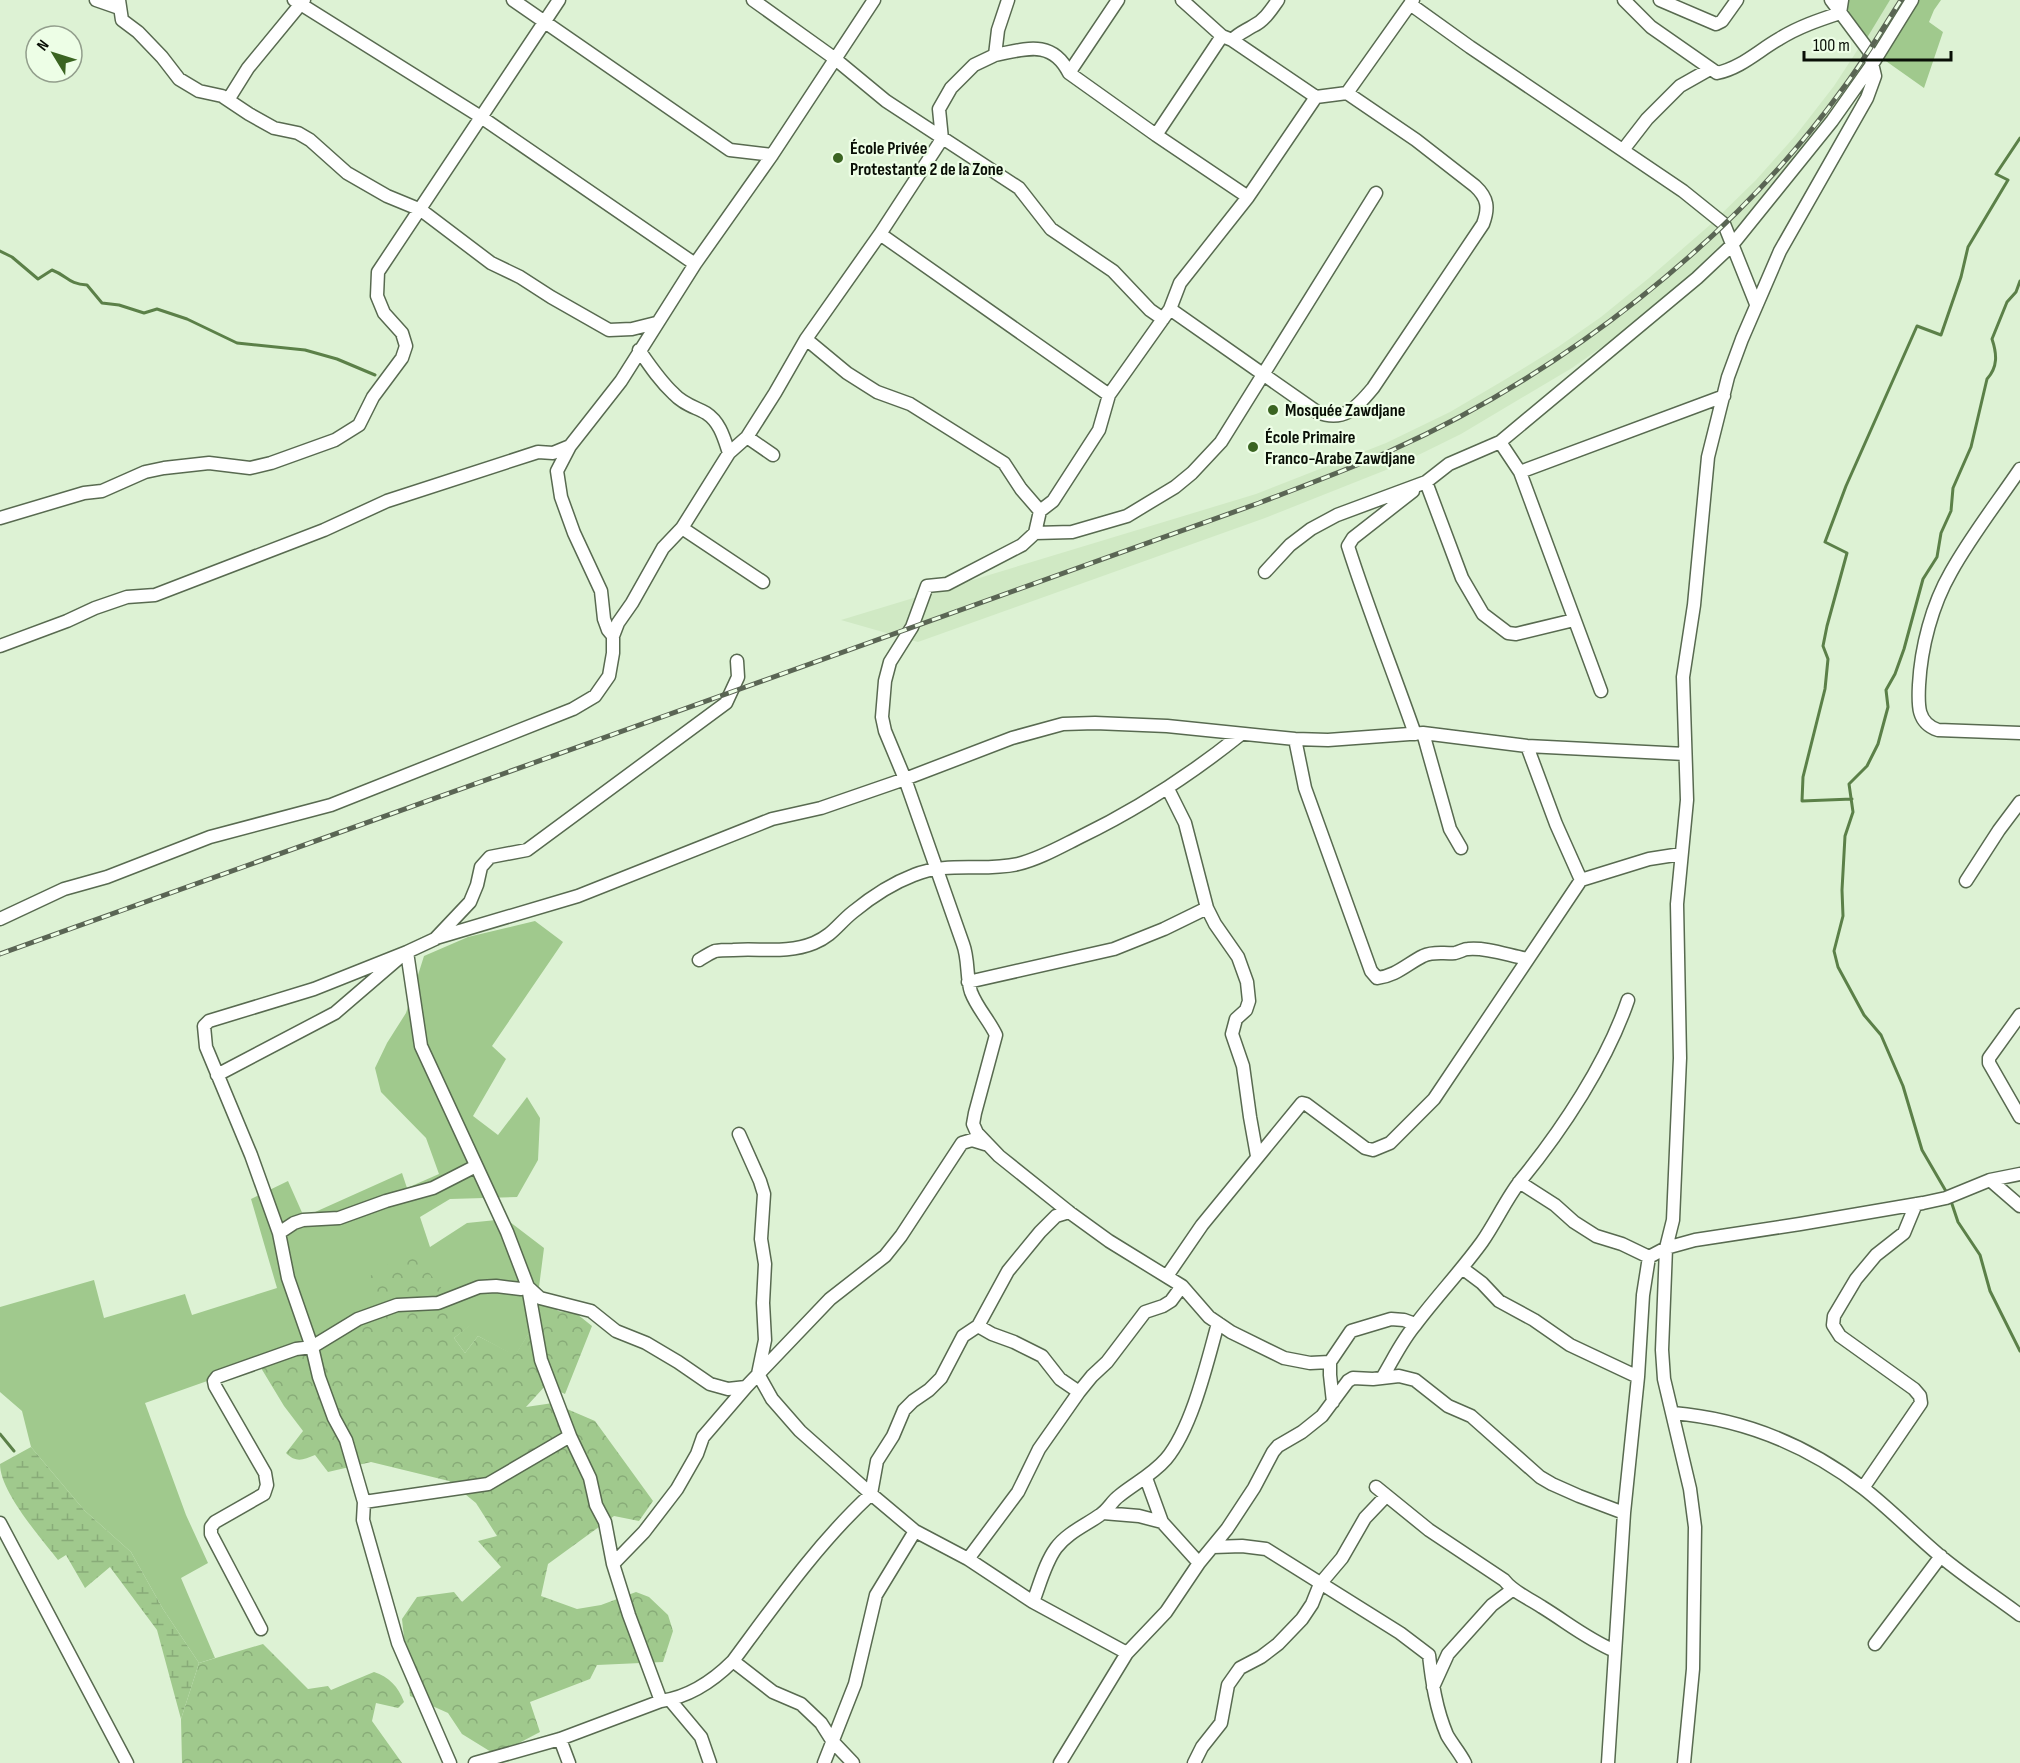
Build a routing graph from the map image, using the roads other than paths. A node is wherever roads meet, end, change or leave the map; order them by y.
1 (96, 0) edge
2 (513, 0) edge
3 (559, 0) edge
4 (753, 0) edge
5 (874, 0) edge
6 (1008, 0) edge
7 (1118, 0) edge
8 (1182, 0) edge
9 (1278, 0) edge
10 (1624, 0) edge
11 (1660, 0) edge
12 (1737, 0) edge
13 (1831, 0) edge
14 (1912, 0) edge
15 (300, 1) edge
16 (1412, 2) edge
17 (119, 4) edge
18 (1841, 6) edge
19 (546, 21) junction
20 (1227, 38) junction
21 (995, 55) junction
22 (834, 58) junction
23 (1873, 63) junction
24 (1710, 69) junction
25 (1070, 73) junction
26 (1347, 93) junction
27 (1316, 96) junction
28 (228, 100) junction
29 (482, 117) junction
30 (1156, 135) junction
31 (942, 139) junction
32 (1623, 150) junction
33 (772, 155) junction
34 (1376, 193) dead end
35 (1248, 197) junction
36 (421, 210) junction
37 (879, 234) junction
38 (1732, 245) junction
39 (695, 264) junction
40 (1756, 304) junction
41 (1167, 314) junction
42 (656, 323) junction
43 (806, 339) junction
44 (639, 350) junction
45 (1263, 374) junction
46 (1109, 395) junction
47 (1724, 396) junction
48 (747, 437) junction
49 (1500, 442) junction
50 (570, 446) junction
51 (729, 453) junction
52 (773, 455) dead end
53 (2020, 469) edge
54 (1520, 472) junction
55 (1422, 484) junction
56 (1040, 511) junction
57 (0, 518) edge
58 (682, 528) junction
59 (1035, 533) junction
60 (1265, 572) dead end
61 (763, 582) dead end
62 (1574, 620) junction
63 (613, 636) junction
64 (0, 646) edge
65 (737, 661) dead end
66 (1601, 691) dead end
67 (1419, 733) junction
68 (2020, 733) edge
69 (1240, 735) junction
70 (1295, 739) junction
71 (1527, 746) junction
72 (1685, 754) junction
73 (905, 779) junction
74 (1168, 789) junction
75 (2020, 802) edge
76 (1461, 848) dead end
77 (1681, 854) junction
78 (936, 868) junction
79 (1581, 880) junction
80 (1966, 881) dead end
81 (1207, 908) junction
82 (0, 919) edge
83 (435, 939) junction
84 (407, 952) junction
85 (1528, 959) junction
86 (699, 960) dead end
87 (968, 982) junction
88 (1628, 1000) dead end
89 (2020, 1015) edge
90 (217, 1075) junction
91 (2020, 1117) edge
92 (973, 1124) junction
93 (739, 1134) dead end
94 (962, 1143) junction
95 (987, 1144) junction
96 (1257, 1156) junction
97 (476, 1166) junction
98 (2020, 1174) edge
99 (1990, 1180) junction
100 (1519, 1182) junction
101 (1916, 1204) junction
102 (2020, 1206) edge
103 (1069, 1212) junction
104 (279, 1233) junction
105 (1666, 1248) junction
106 (1649, 1257) junction
107 (1462, 1268) junction
108 (1167, 1276) junction
109 (1182, 1286) junction
110 (528, 1287) junction
111 (1218, 1323) junction
112 (1415, 1324) junction
113 (978, 1326) junction
114 (312, 1347) junction
115 (1330, 1362) junction
116 (758, 1374) junction
117 (1638, 1377) junction
118 (1382, 1378) junction
119 (746, 1387) junction
120 (1079, 1392) junction
121 (1333, 1402) junction
122 (1673, 1413) junction
123 (570, 1436) junction
124 (1146, 1478) junction
125 (1376, 1487) dead end
126 (1863, 1488) junction
127 (871, 1494) junction
128 (1386, 1496) junction
129 (364, 1502) junction
130 (1103, 1513) junction
131 (1624, 1513) junction
132 (1162, 1522) junction
133 (0, 1523) edge
134 (915, 1530) junction
135 (1213, 1547) junction
136 (1941, 1556) junction
137 (968, 1559) junction
138 (1199, 1563) junction
139 (613, 1564) junction
140 (1320, 1584) junction
141 (1512, 1590) junction
142 (1033, 1602) junction
143 (2020, 1615) edge
144 (261, 1629) dead end
145 (1875, 1644) dead end
146 (1616, 1651) junction
147 (1127, 1653) junction
148 (733, 1661) junction
149 (1433, 1688) junction
150 (666, 1700) junction
151 (560, 1739) junction
152 (833, 1742) junction
153 (127, 1763) edge
154 (450, 1763) edge
155 (475, 1763) edge
156 (569, 1763) edge
157 (710, 1763) edge
158 (824, 1763) edge
159 (852, 1763) edge
160 (1060, 1763) edge
161 (1194, 1763) edge
162 (1466, 1763) edge
163 (1608, 1763) edge
164 (1684, 1763) edge

1 - 17 street
2 - 19 street
3 - 19 street
4 - 22 street
5 - 22 street
6 - 21 street
7 - 25 street
8 - 20 street
9 - 20 street
10 - 24 street
11 - 12 street
13 - 18 street
14 - 23 street
15 - 28 street
15 - 29 street
16 - 26 street
16 - 32 street
17 - 28 street
18 - 23 street
18 - 24 street
19 - 29 street
19 - 33 street
20 - 27 street
20 - 30 street
21 - 25 street
21 - 31 street
22 - 31 street
22 - 33 street
23 - 38 street
23 - 40 street
24 - 32 street
25 - 30 street
26 - 27 street
26 - 45 street
27 - 35 street
28 - 36 street
29 - 36 street
29 - 39 street
30 - 35 street
31 - 37 street
31 - 41 street
32 - 38 street
33 - 39 street
34 - 45 street
35 - 41 street
36 - 42 street
36 - 57 street
37 - 43 street
37 - 46 street
38 - 40 street
38 - 49 street
39 - 42 street
40 - 47 street
41 - 45 street
41 - 46 street
42 - 44 street
43 - 48 street
43 - 56 street
44 - 50 street
44 - 51 street
45 - 59 street
46 - 56 street
47 - 54 street
47 - 72 street
48 - 51 street
48 - 52 street
49 - 54 street
49 - 55 street
50 - 63 street
50 - 64 street
51 - 58 street
53 - 68 street
54 - 62 street
55 - 60 street
55 - 62 street
55 - 67 street
56 - 59 street
58 - 61 street
58 - 63 street
59 - 73 street
62 - 66 street
63 - 82 street
65 - 83 street
67 - 70 street
67 - 71 street
67 - 76 street
69 - 70 street
69 - 73 street
69 - 74 street
70 - 85 street
71 - 72 street
71 - 79 street
72 - 77 street
73 - 78 street
73 - 83 street
74 - 78 street
74 - 81 street
75 - 80 street
77 - 79 street
77 - 105 street
78 - 86 street
78 - 87 street
79 - 85 street
81 - 87 street
81 - 96 street
83 - 84 street
84 - 90 street
84 - 90 street
84 - 97 street
85 - 96 street
87 - 92 street
88 - 100 street
89 - 91 street
90 - 104 street
92 - 94 street
92 - 95 street
93 - 116 street
94 - 95 street
94 - 116 street
95 - 103 street
96 - 108 street
97 - 104 street
97 - 110 street
98 - 99 street
99 - 101 street
99 - 102 street
100 - 106 street
100 - 107 street
101 - 105 street
101 - 126 street
103 - 108 street
103 - 113 street
104 - 114 street
105 - 106 street
105 - 122 street
106 - 117 street
107 - 112 street
107 - 117 street
108 - 109 street
109 - 111 street
109 - 120 street
110 - 114 street
110 - 119 street
110 - 123 street
111 - 115 street
111 - 124 street
112 - 115 street
112 - 118 street
113 - 120 street
113 - 127 street
114 - 129 street
114 - 144 street
115 - 121 street
116 - 119 street
116 - 127 street
117 - 131 street
118 - 121 street
118 - 131 street
119 - 139 street
120 - 137 street
121 - 135 street
122 - 126 street
122 - 164 street
123 - 129 street
123 - 139 street
124 - 130 street
124 - 132 street
125 - 128 street
126 - 136 street
127 - 134 street
127 - 148 street
128 - 140 street
128 - 141 street
129 - 154 street
130 - 132 street
130 - 142 street
131 - 146 street
132 - 138 street
133 - 153 street
134 - 137 street
134 - 152 street
135 - 138 street
135 - 140 street
136 - 143 street
136 - 145 street
137 - 142 street
138 - 147 street
139 - 150 street
140 - 149 street
140 - 161 street
141 - 146 street
141 - 149 street
142 - 147 street
146 - 163 street
147 - 160 street
148 - 150 street
148 - 152 street
149 - 162 street
150 - 151 street
150 - 157 street
151 - 155 street
151 - 156 street
152 - 158 street
152 - 159 street

